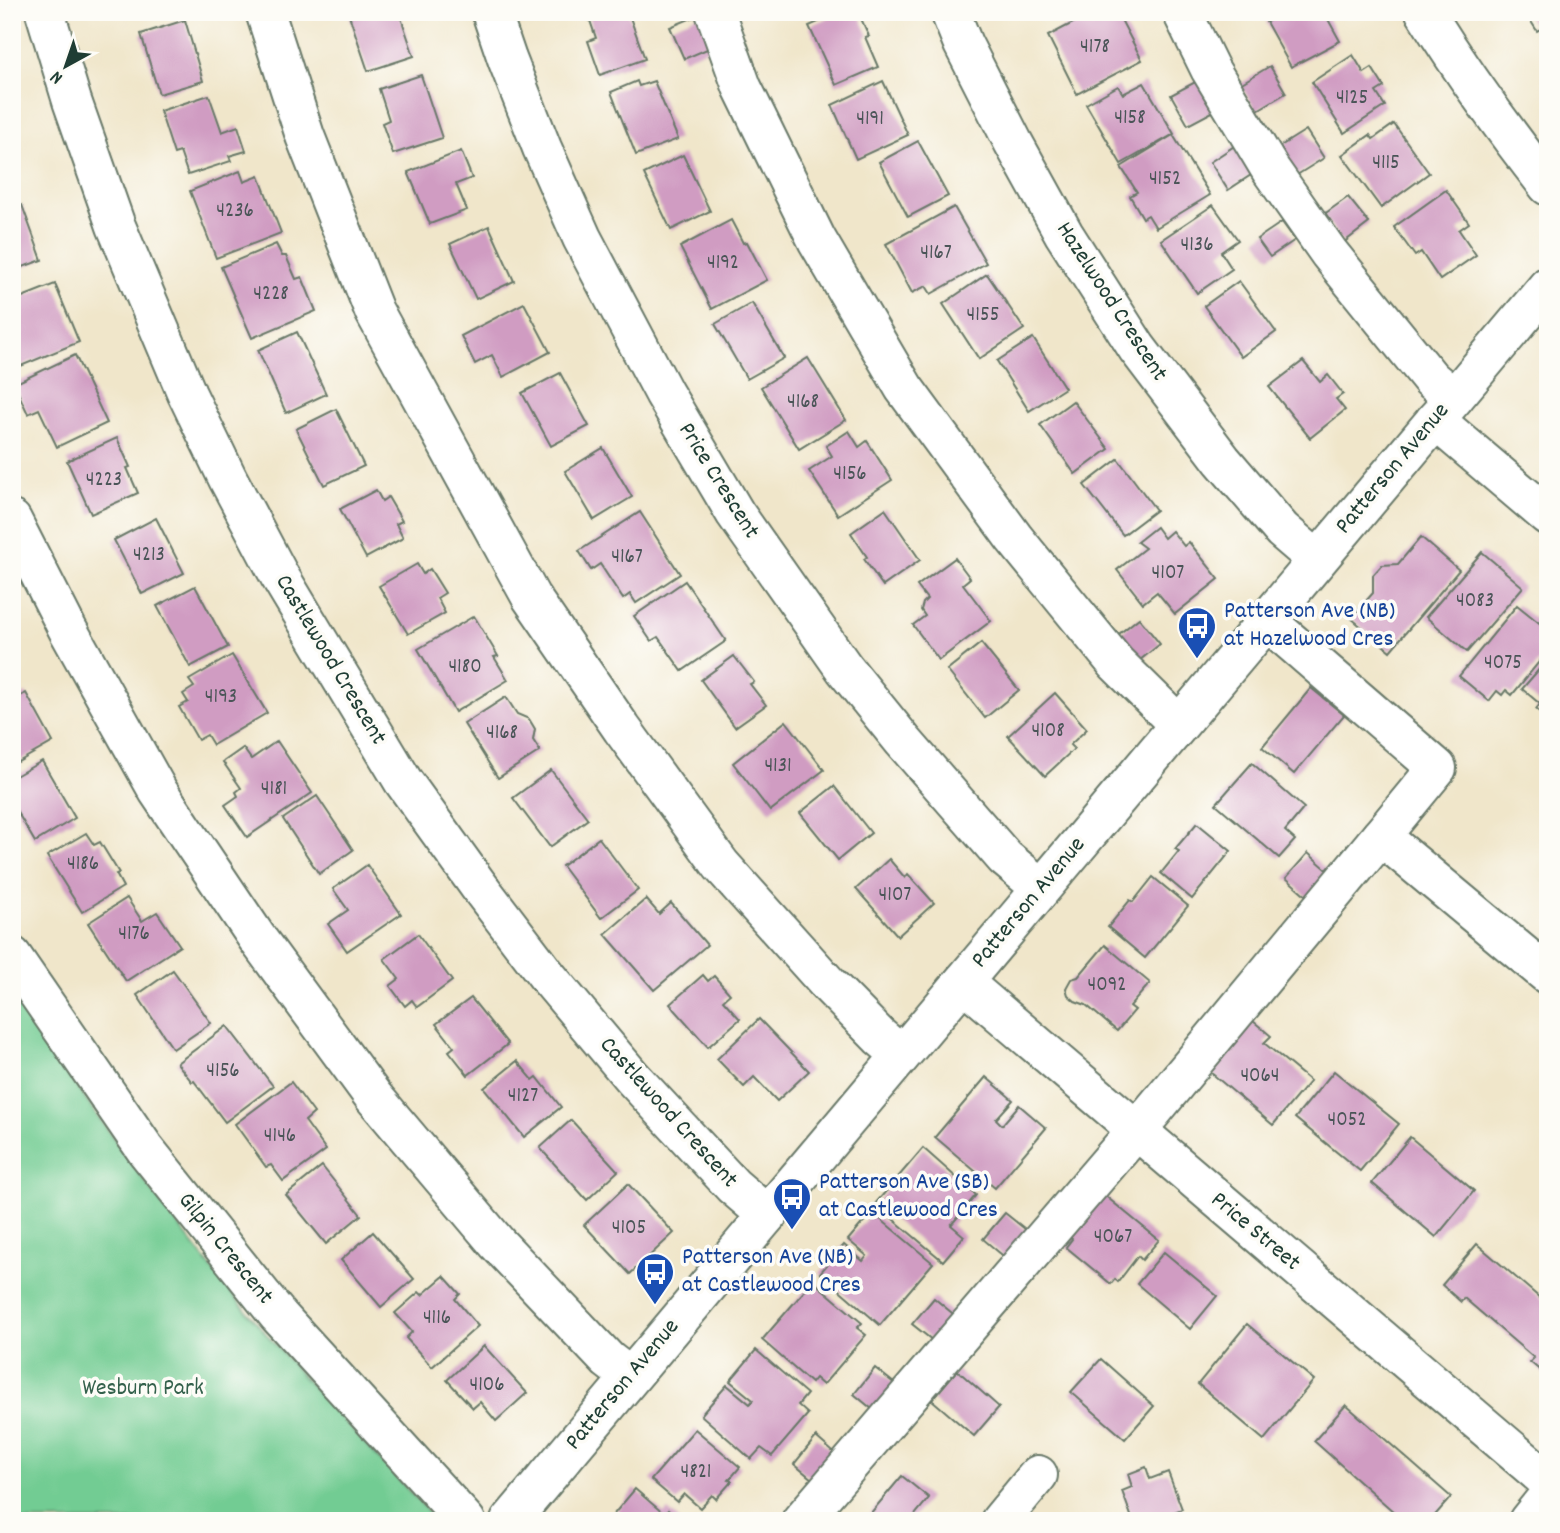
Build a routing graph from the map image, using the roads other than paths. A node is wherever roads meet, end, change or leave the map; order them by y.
1 (45, 12) edge
2 (265, 12) edge
3 (491, 12) edge
4 (715, 12) edge
5 (950, 12) edge
6 (1182, 12) edge
7 (1425, 12) edge
8 (1548, 186) edge
9 (1548, 286) edge
10 (1445, 409) junction
11 (1548, 516) edge
12 (12, 520) edge
13 (1317, 560) junction
14 (1266, 621) junction
15 (1178, 724) junction
16 (1381, 836) junction
17 (1041, 888) junction
18 (12, 956) edge
19 (1548, 975) edge
20 (963, 982) junction
21 (901, 1055) junction
22 (1136, 1130) junction
23 (767, 1215) junction
24 (630, 1377) junction
25 (1038, 1475) dead end
26 (1548, 1481) edge
27 (1548, 1496) edge
28 (466, 1521) edge
29 (510, 1521) edge
30 (801, 1521) edge
31 (1000, 1521) edge
32 (1528, 1521) edge

1 - 23 street, Castlewood Crescent
2 - 21 street
3 - 17 street, Price Crescent
4 - 15 street
5 - 13 street, Hazelwood Crescent
6 - 10 street
7 - 8 street
9 - 10 street, Patterson Avenue
10 - 11 street
10 - 13 street, Patterson Avenue
12 - 24 street
13 - 14 street, Patterson Avenue
14 - 15 street, Patterson Avenue
14 - 16 street
15 - 17 street, Patterson Avenue
16 - 19 street
16 - 22 street
17 - 20 street, Patterson Avenue
18 - 28 street, Gilpin Crescent
20 - 21 street, Patterson Avenue
20 - 22 street, Price Street
21 - 23 street, Patterson Avenue
22 - 26 street, Price Street
22 - 30 street
23 - 24 street, Patterson Avenue
24 - 29 street, Patterson Avenue
25 - 31 street
27 - 32 street

